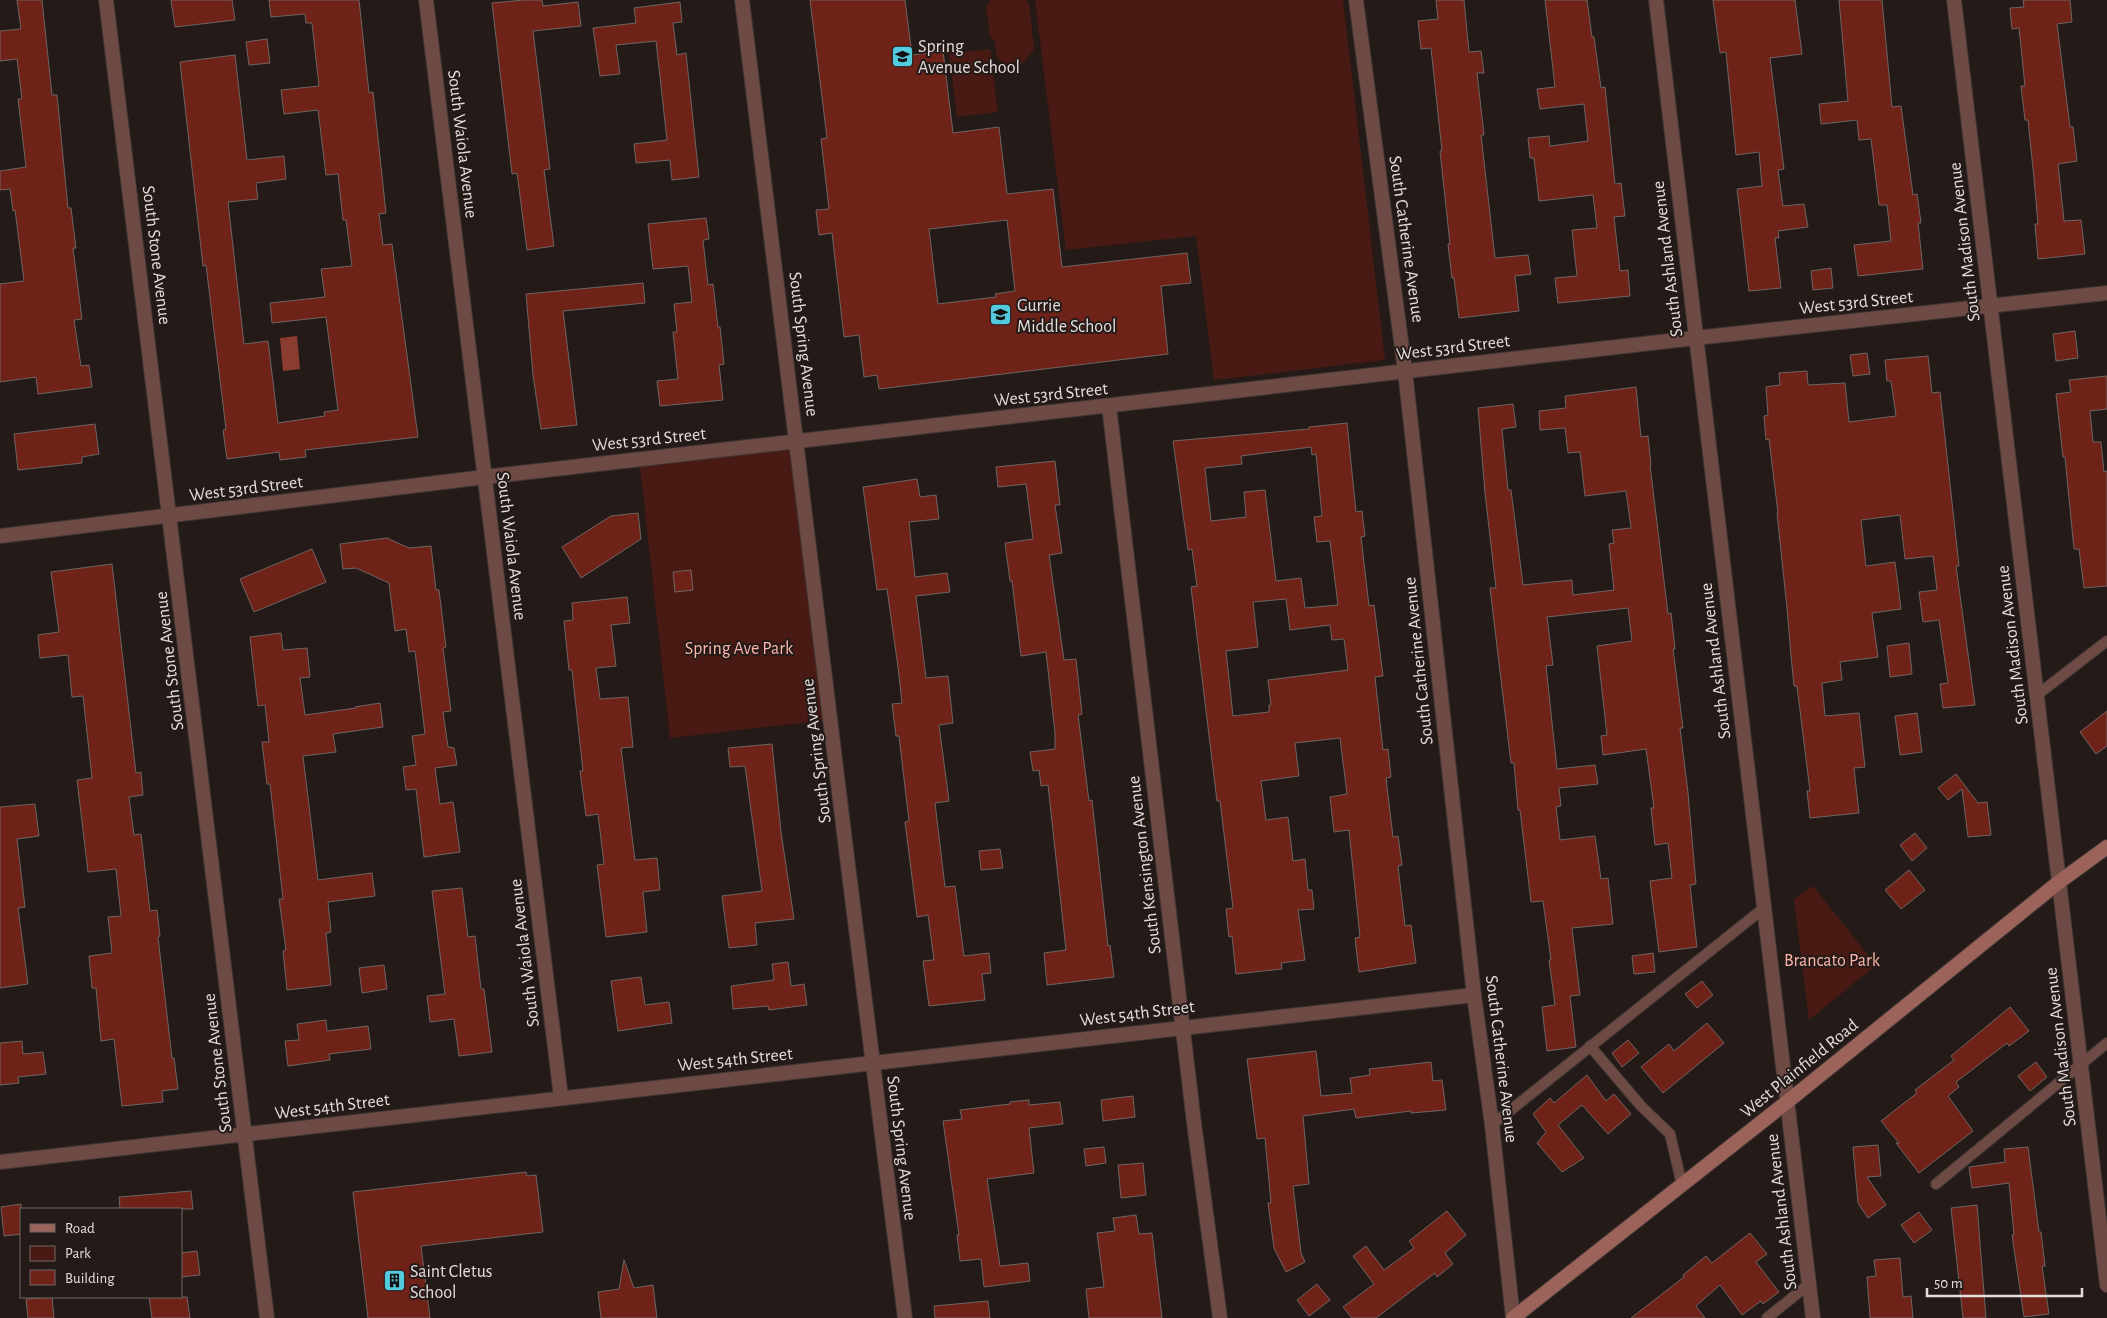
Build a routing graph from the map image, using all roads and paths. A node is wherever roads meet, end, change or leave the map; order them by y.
1 (106, 0) edge
2 (426, 0) edge
3 (742, 0) edge
4 (1356, 0) edge
5 (1656, 0) edge
6 (1954, 0) edge
7 (2107, 293) edge
8 (1991, 306) junction
9 (1695, 338) junction
10 (1405, 371) junction
11 (1109, 406) junction
12 (798, 441) junction
13 (485, 477) junction
14 (170, 516) junction
15 (0, 536) edge
16 (2107, 641) edge
17 (2037, 695) junction
18 (2107, 847) edge
19 (2059, 882) junction
20 (1764, 908) junction
21 (1474, 995) junction
22 (1182, 1027) junction
23 (2107, 1043) edge
24 (1590, 1046) junction
25 (872, 1063) junction
26 (2081, 1064) junction
27 (561, 1097) junction
28 (1787, 1102) junction
29 (1492, 1125) junction
30 (245, 1135) junction
31 (0, 1162) edge
32 (1936, 1184) dead end
33 (1682, 1186) junction
34 (1809, 1284) junction
35 (2107, 1285) edge
36 (267, 1318) edge
37 (905, 1318) edge
38 (1220, 1318) edge
39 (1513, 1318) edge
40 (1767, 1318) edge
41 (1813, 1318) edge

1 - 14 street, South Stone Avenue
2 - 13 street, South Waiola Avenue
3 - 12 street, South Spring Avenue
4 - 10 street, South Catherine Avenue
5 - 9 street, South Ashland Avenue
6 - 8 street, South Madison Avenue
7 - 8 street, West 53rd Street
8 - 9 street, West 53rd Street
8 - 17 street, South Madison Avenue
9 - 10 street, West 53rd Street
9 - 20 street, South Ashland Avenue
10 - 11 street, West 53rd Street
10 - 21 street, South Catherine Avenue
11 - 12 street, West 53rd Street
11 - 22 street, South Kensington Avenue
12 - 13 street, West 53rd Street
12 - 25 street, South Spring Avenue
13 - 14 street, West 53rd Street
13 - 27 street, South Waiola Avenue
14 - 15 street, West 53rd Street
14 - 30 street, South Stone Avenue
16 - 17 lane
17 - 19 street, South Madison Avenue
18 - 19 main road, West Plainfield Road
19 - 26 street, South Madison Avenue
19 - 28 main road, West Plainfield Road
20 - 24 lane
20 - 28 street, South Ashland Avenue
21 - 22 street, West 54th Street
21 - 29 street, South Catherine Avenue
22 - 25 street, West 54th Street
22 - 38 street, South Kensington Avenue
23 - 26 lane
24 - 29 lane
24 - 33 lane
25 - 27 street, West 54th Street
25 - 37 street, South Spring Avenue
26 - 32 lane
26 - 35 street, South Madison Avenue
27 - 30 street, West 54th Street
28 - 33 main road, West Plainfield Road
28 - 34 street, South Ashland Avenue
29 - 39 street, South Catherine Avenue
30 - 31 street, West 54th Street
30 - 36 street, South Stone Avenue
33 - 39 main road, West Plainfield Road
34 - 40 lane
34 - 41 street, South Ashland Avenue

